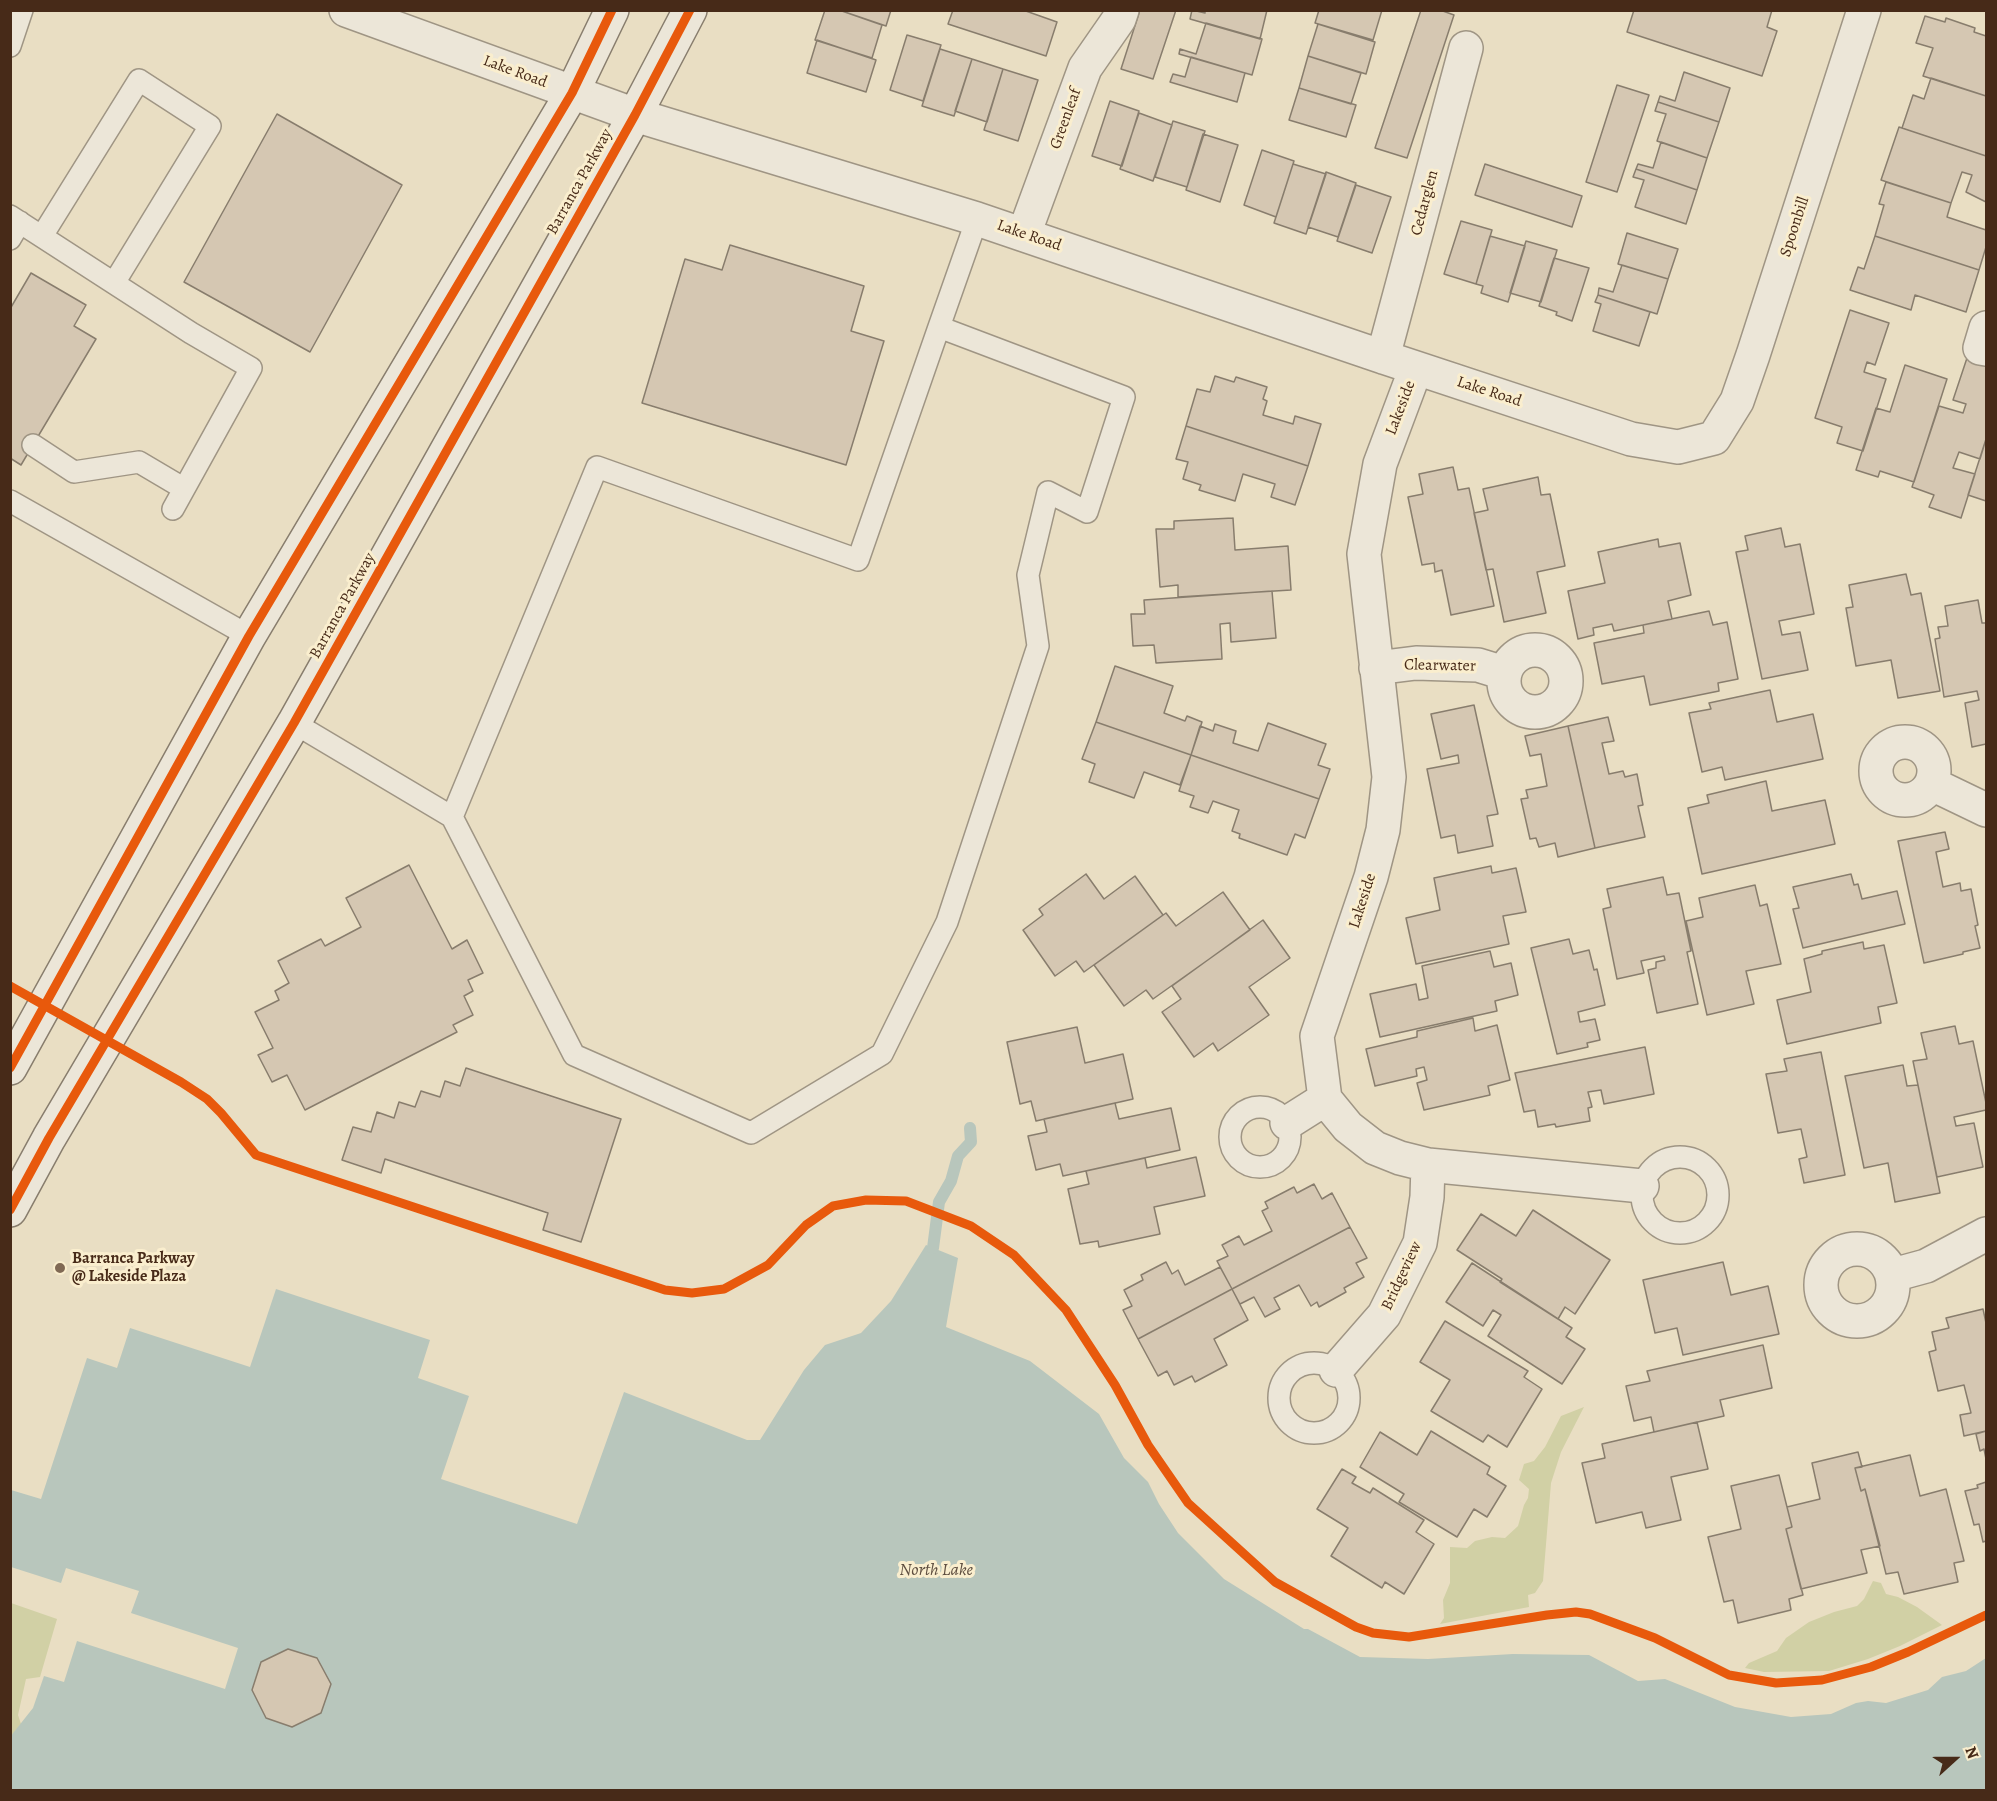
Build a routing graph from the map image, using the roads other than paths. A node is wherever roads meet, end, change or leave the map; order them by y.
1 (22, 10) edge
2 (346, 10) edge
3 (612, 10) edge
4 (690, 10) edge
5 (1122, 10) edge
6 (1864, 10) edge
7 (10, 46) edge
8 (1466, 48) dead end
9 (572, 93) junction
10 (635, 115) junction
11 (977, 219) junction
12 (14, 226) edge
13 (1024, 234) junction
14 (42, 236) junction
15 (114, 283) junction
16 (939, 327) junction
17 (1986, 328) edge
18 (1986, 349) edge
19 (1383, 357) junction
20 (1416, 368) junction
21 (1714, 438) joint
22 (33, 445) dead end
23 (183, 488) junction
24 (10, 501) edge
25 (173, 509) dead end
26 (249, 636) junction
27 (1376, 668) junction
28 (1504, 673) dead end
29 (294, 723) junction
30 (1932, 784) dead end
31 (1986, 810) edge
32 (452, 817) junction
33 (10, 1068) edge
34 (1326, 1099) junction
35 (1287, 1123) dead end
36 (1428, 1164) junction
37 (1642, 1186) dead end
38 (10, 1210) edge
39 (1986, 1234) edge
40 (1893, 1275) dead end
41 (1335, 1370) dead end

1 - 7 lane
2 - 9 street, Lake Road
3 - 9 street
4 - 10 street, Barranca Parkway
5 - 13 street, Greenleaf
6 - 21 street, Spoonbill
8 - 19 street, Cedarglen
9 - 10 street, Lake Road
9 - 26 street
10 - 11 street, Lake Road
10 - 29 street, Barranca Parkway
11 - 13 street, Lake Road
11 - 16 lane
12 - 14 lane
13 - 19 street, Lake Road
14 - 15 lane
14 - 15 lane
15 - 23 lane
16 - 32 lane
16 - 32 lane
17 - 18 street
19 - 20 street, Lake Road
20 - 21 street, Lake Road
20 - 27 street, Lakeside
22 - 23 lane
23 - 25 lane
24 - 26 lane
26 - 33 street
27 - 28 street, Clearwater
27 - 34 street, Lakeside
29 - 32 lane
29 - 38 street, Barranca Parkway
30 - 31 street
34 - 35 street
34 - 36 street
36 - 37 street
36 - 41 street, Bridgeview
39 - 40 street

